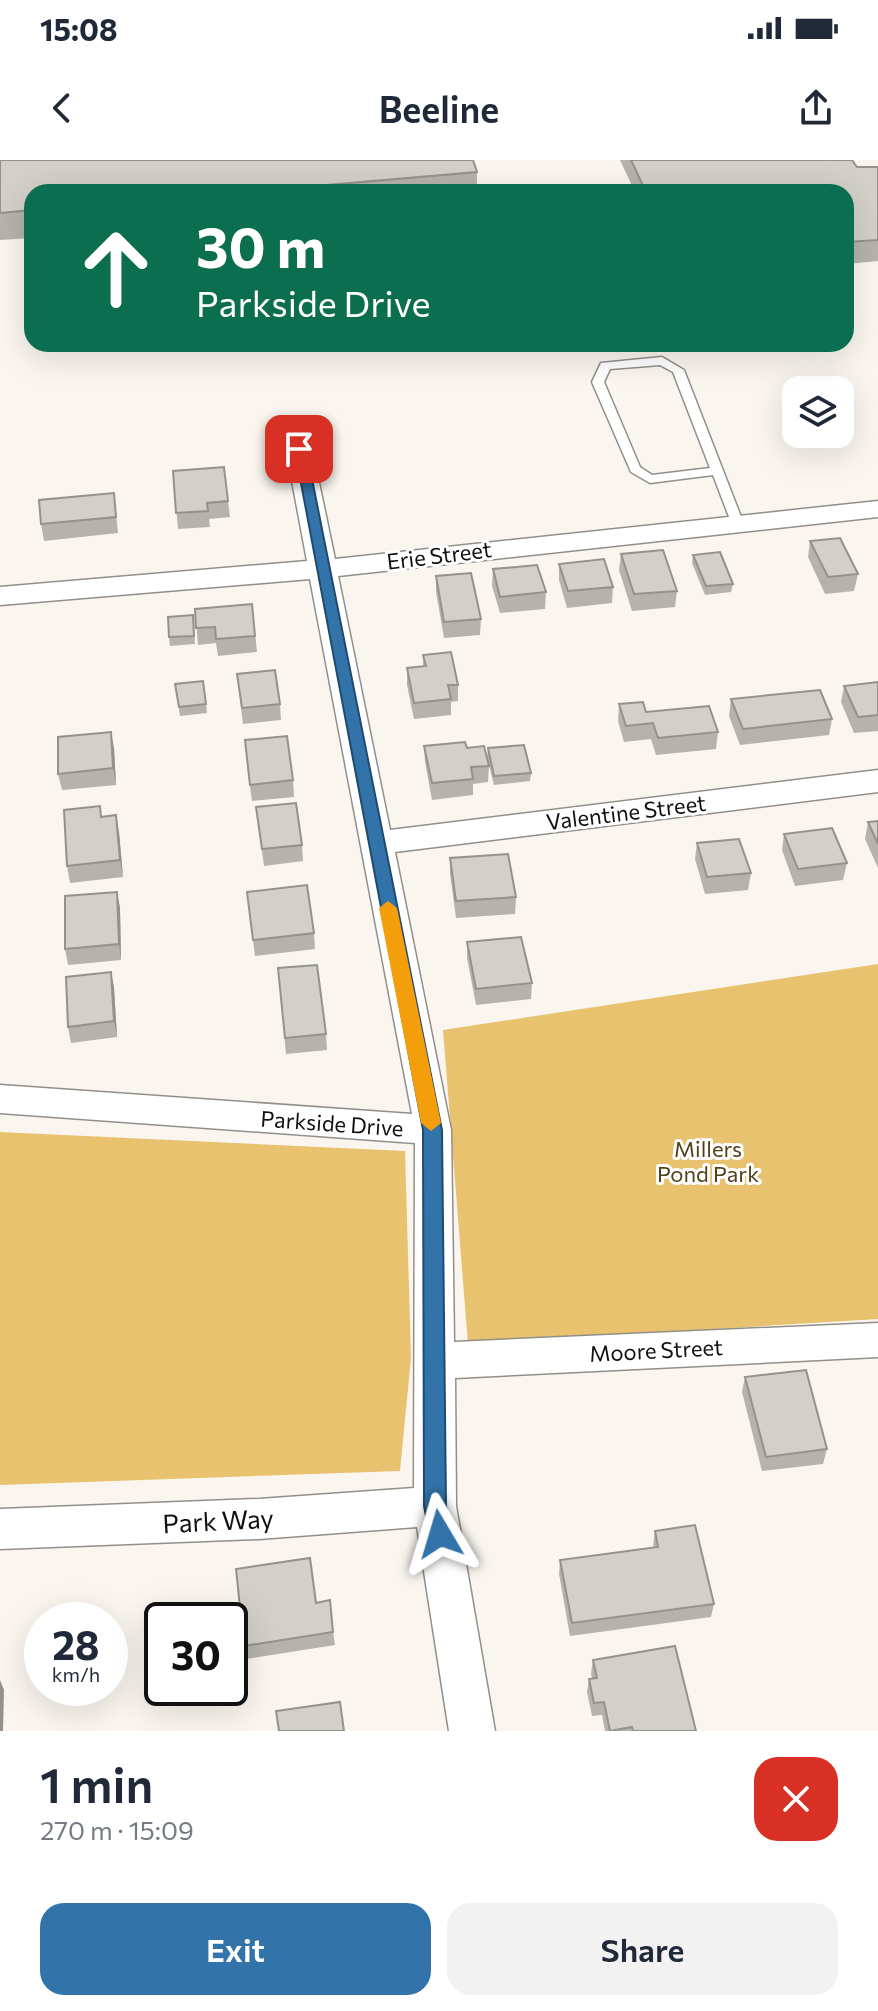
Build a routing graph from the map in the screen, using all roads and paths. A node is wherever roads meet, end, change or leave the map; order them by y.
1 (299, 449) dead end
2 (717, 471) junction
3 (878, 509) edge
4 (737, 522) junction
5 (321, 569) junction
6 (0, 596) edge
7 (878, 781) edge
8 (375, 843) junction
9 (0, 1081) edge
10 (0, 1100) edge
11 (433, 1130) junction
12 (878, 1340) edge
13 (434, 1361) junction
14 (435, 1506) junction
15 (0, 1529) edge
16 (472, 1731) edge

1 - 5 street
2 - 2 lane
2 - 4 lane
3 - 4 street, Erie Street
4 - 5 street, Erie Street
5 - 6 street, Erie Street
5 - 8 street
7 - 8 street, Valentine Street
8 - 11 street
9 - 10 street
10 - 11 street, Parkside Drive
11 - 13 street, Parkside Drive
12 - 13 street, Moore Street
13 - 14 street, Parkside Drive
14 - 15 street, Park Way
14 - 16 street, Parkside Drive

